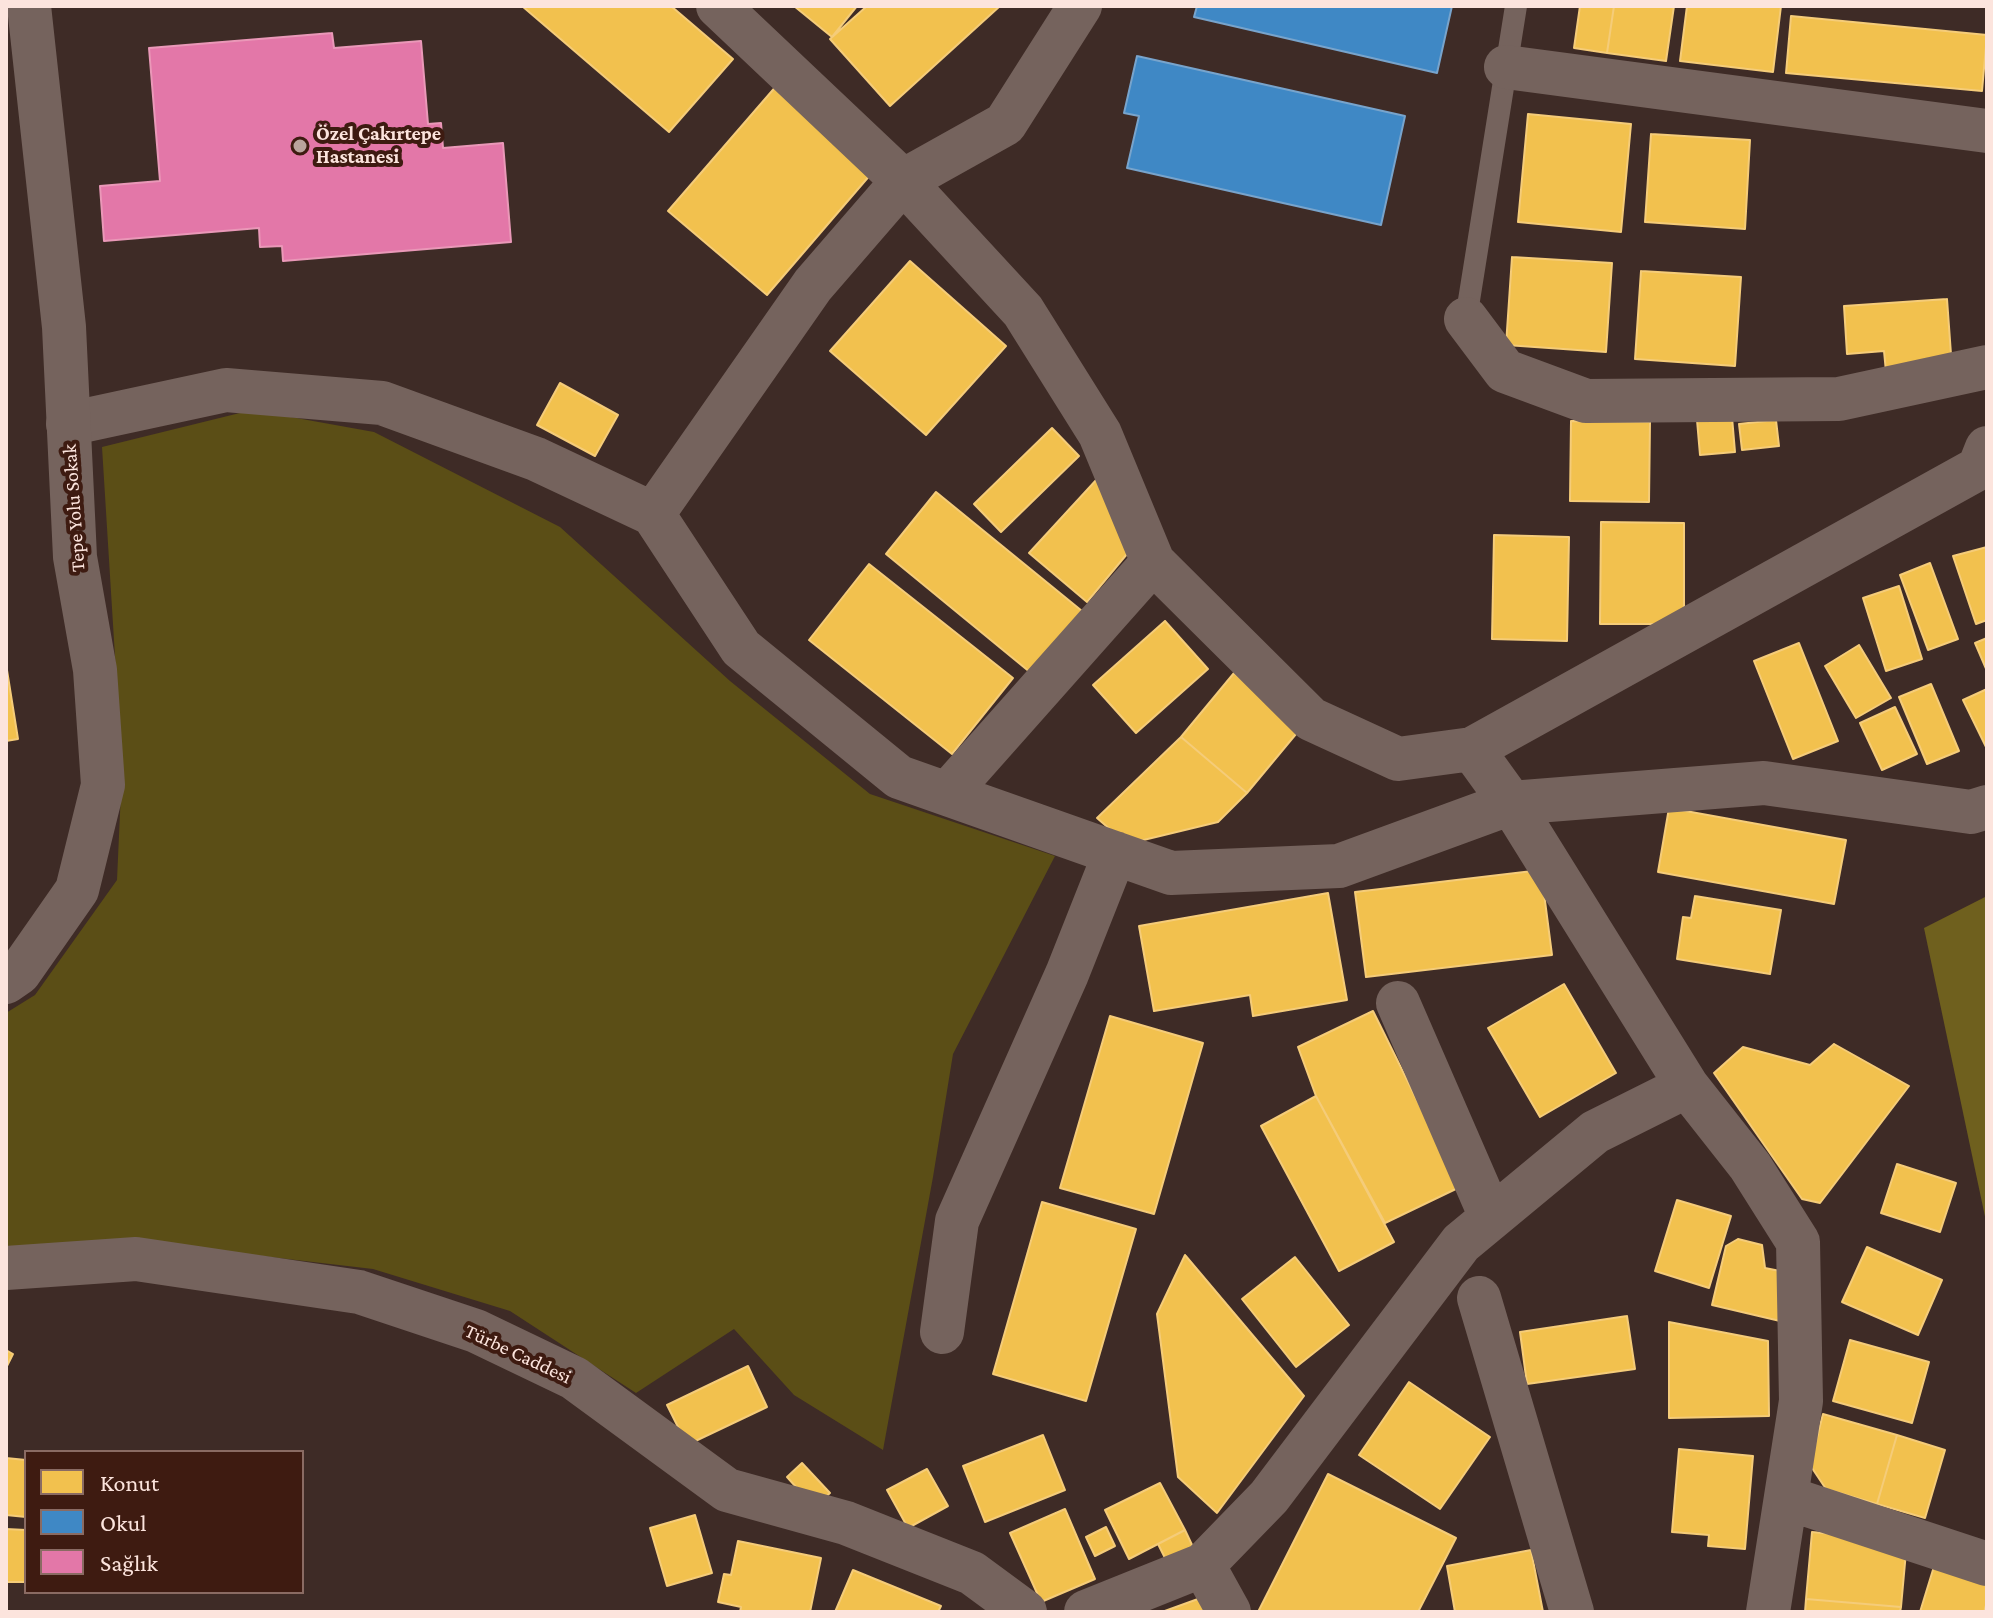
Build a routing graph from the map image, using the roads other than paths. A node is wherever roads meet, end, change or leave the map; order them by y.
1 (29, 6) edge
2 (718, 6) edge
3 (1080, 6) edge
4 (1516, 6) edge
5 (1506, 67) junction
6 (1987, 131) edge
7 (903, 181) junction
8 (1466, 319) joint
9 (1987, 367) edge
10 (68, 424) junction
11 (1984, 463) edge
12 (653, 514) junction
13 (1153, 562) junction
14 (1472, 749) junction
15 (947, 794) junction
16 (1511, 803) junction
17 (1987, 807) edge
18 (1115, 853) junction
19 (6, 982) edge
20 (1398, 1003) dead end
21 (1687, 1086) junction
22 (1491, 1217) junction
23 (6, 1268) edge
24 (1479, 1298) dead end
25 (942, 1332) dead end
26 (1787, 1498) junction
27 (1987, 1564) edge
28 (1203, 1565) junction
29 (1025, 1612) edge
30 (1086, 1612) edge
31 (1229, 1612) edge
32 (1572, 1612) edge
33 (1768, 1612) edge

1 - 10 street, Tepe Yolu Sokak
2 - 7 street
3 - 7 street
4 - 5 lane
5 - 6 street
5 - 8 lane
7 - 12 street
7 - 13 street
8 - 9 street
10 - 12 street
10 - 19 street, Tepe Yolu Sokak
11 - 14 street
12 - 15 street
13 - 14 street
13 - 15 street
14 - 16 street
15 - 18 street
16 - 17 street
16 - 18 street
16 - 21 street
18 - 25 street
20 - 22 street
21 - 22 street
21 - 26 street
22 - 28 street
23 - 29 street, Türbe Caddesi
24 - 32 street
26 - 27 street
26 - 33 street
28 - 30 street
28 - 31 street

